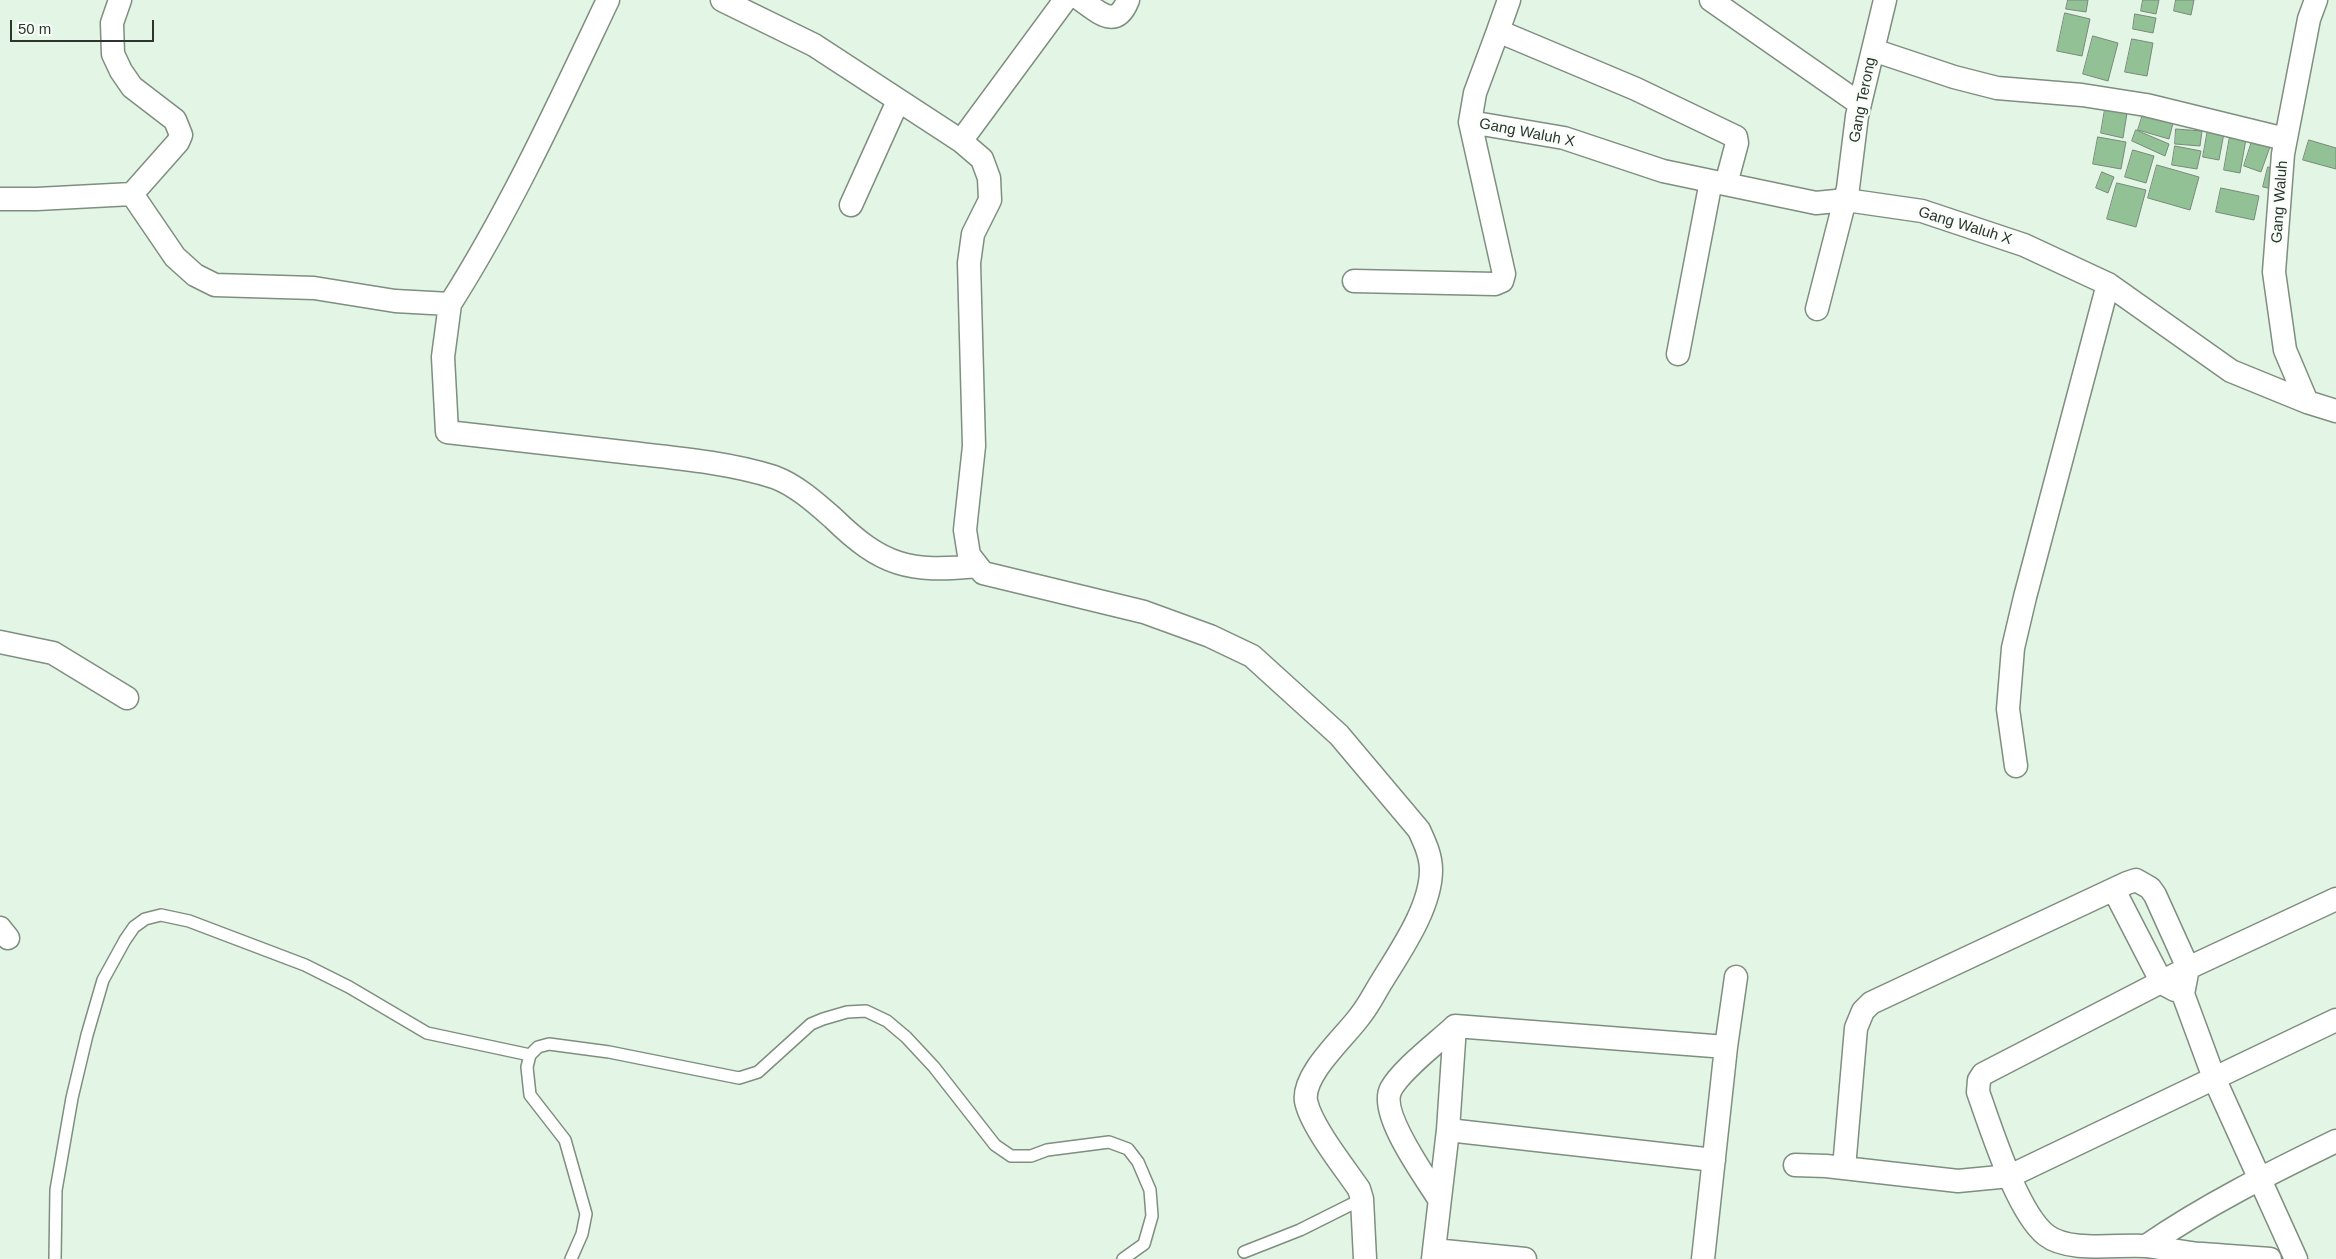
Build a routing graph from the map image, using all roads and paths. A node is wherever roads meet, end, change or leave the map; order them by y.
1 (120, 0) edge
2 (608, 0) edge
3 (722, 0) edge
4 (1065, 0) edge
5 (1081, 0) edge
6 (1128, 0) edge
7 (1509, 0) edge
8 (1711, 0) edge
9 (1885, 0) edge
10 (2316, 0) edge
11 (1498, 31) junction
12 (1873, 50) junction
13 (898, 101) junction
14 (1860, 104) junction
15 (1470, 122) junction
16 (2286, 139) junction
17 (961, 141) junction
18 (1718, 183) junction
19 (132, 194) junction
20 (0, 199) edge
21 (1846, 200) junction
22 (851, 205) dead end
23 (1354, 282) dead end
24 (2108, 284) junction
25 (450, 304) junction
26 (1817, 309) dead end
27 (1678, 354) dead end
28 (2307, 402) junction
29 (2336, 411) edge
30 (976, 566) junction
31 (0, 642) edge
32 (127, 698) dead end
33 (2016, 766) dead end
34 (2114, 890) junction
35 (2336, 898) edge
36 (2188, 968) junction
37 (1736, 977) dead end
38 (2162, 983) junction
39 (2184, 994) junction
40 (2336, 1020) edge
41 (1455, 1026) junction
42 (1726, 1047) junction
43 (530, 1054) junction
44 (2214, 1078) junction
45 (1448, 1130) junction
46 (2336, 1141) edge
47 (1714, 1160) junction
48 (1795, 1165) dead end
49 (1844, 1168) junction
50 (2010, 1176) junction
51 (2259, 1178) junction
52 (1362, 1199) junction
53 (1439, 1199) junction
54 (2146, 1246) junction
55 (1244, 1252) dead end
56 (1434, 1255) edge
57 (55, 1259) edge
58 (571, 1259) edge
59 (1123, 1259) edge
60 (1365, 1259) edge
61 (1525, 1259) edge
62 (1703, 1259) edge
63 (2270, 1259) edge
64 (2296, 1259) edge

1 - 19 street
2 - 25 street
3 - 13 street
4 - 17 street
5 - 6 street
7 - 11 street
8 - 14 street
9 - 12 street, Gang Terong
10 - 16 street, Gang Waluh
11 - 15 street
11 - 18 street
12 - 14 street, Gang Terong
12 - 16 street
13 - 17 street
13 - 22 street
14 - 21 street, Gang Terong
15 - 18 street, Gang Waluh X
15 - 23 street
16 - 28 street, Gang Waluh
17 - 30 street
18 - 21 street, Gang Waluh X
18 - 27 street
19 - 20 street
19 - 25 street
21 - 24 street, Gang Waluh X
21 - 26 street, Gang Terong
24 - 28 street, Gang Waluh X
24 - 33 street
25 - 30 street
28 - 29 street, Gang Waluh X
30 - 52 street
31 - 32 street
34 - 36 street
34 - 38 street
34 - 49 street
35 - 36 street
36 - 38 street
36 - 39 street
37 - 42 street
38 - 39 street
38 - 50 street
39 - 44 street
40 - 44 street
41 - 42 street
41 - 45 street
41 - 53 street
42 - 47 street
43 - 57 lane
43 - 58 lane
43 - 59 lane
44 - 50 street
44 - 51 street
45 - 47 street
45 - 53 street
46 - 51 street
47 - 62 street
48 - 49 street
49 - 50 street
50 - 54 street
51 - 54 street
51 - 64 street
52 - 55 lane
52 - 60 street
53 - 56 street
54 - 63 street
56 - 61 street

